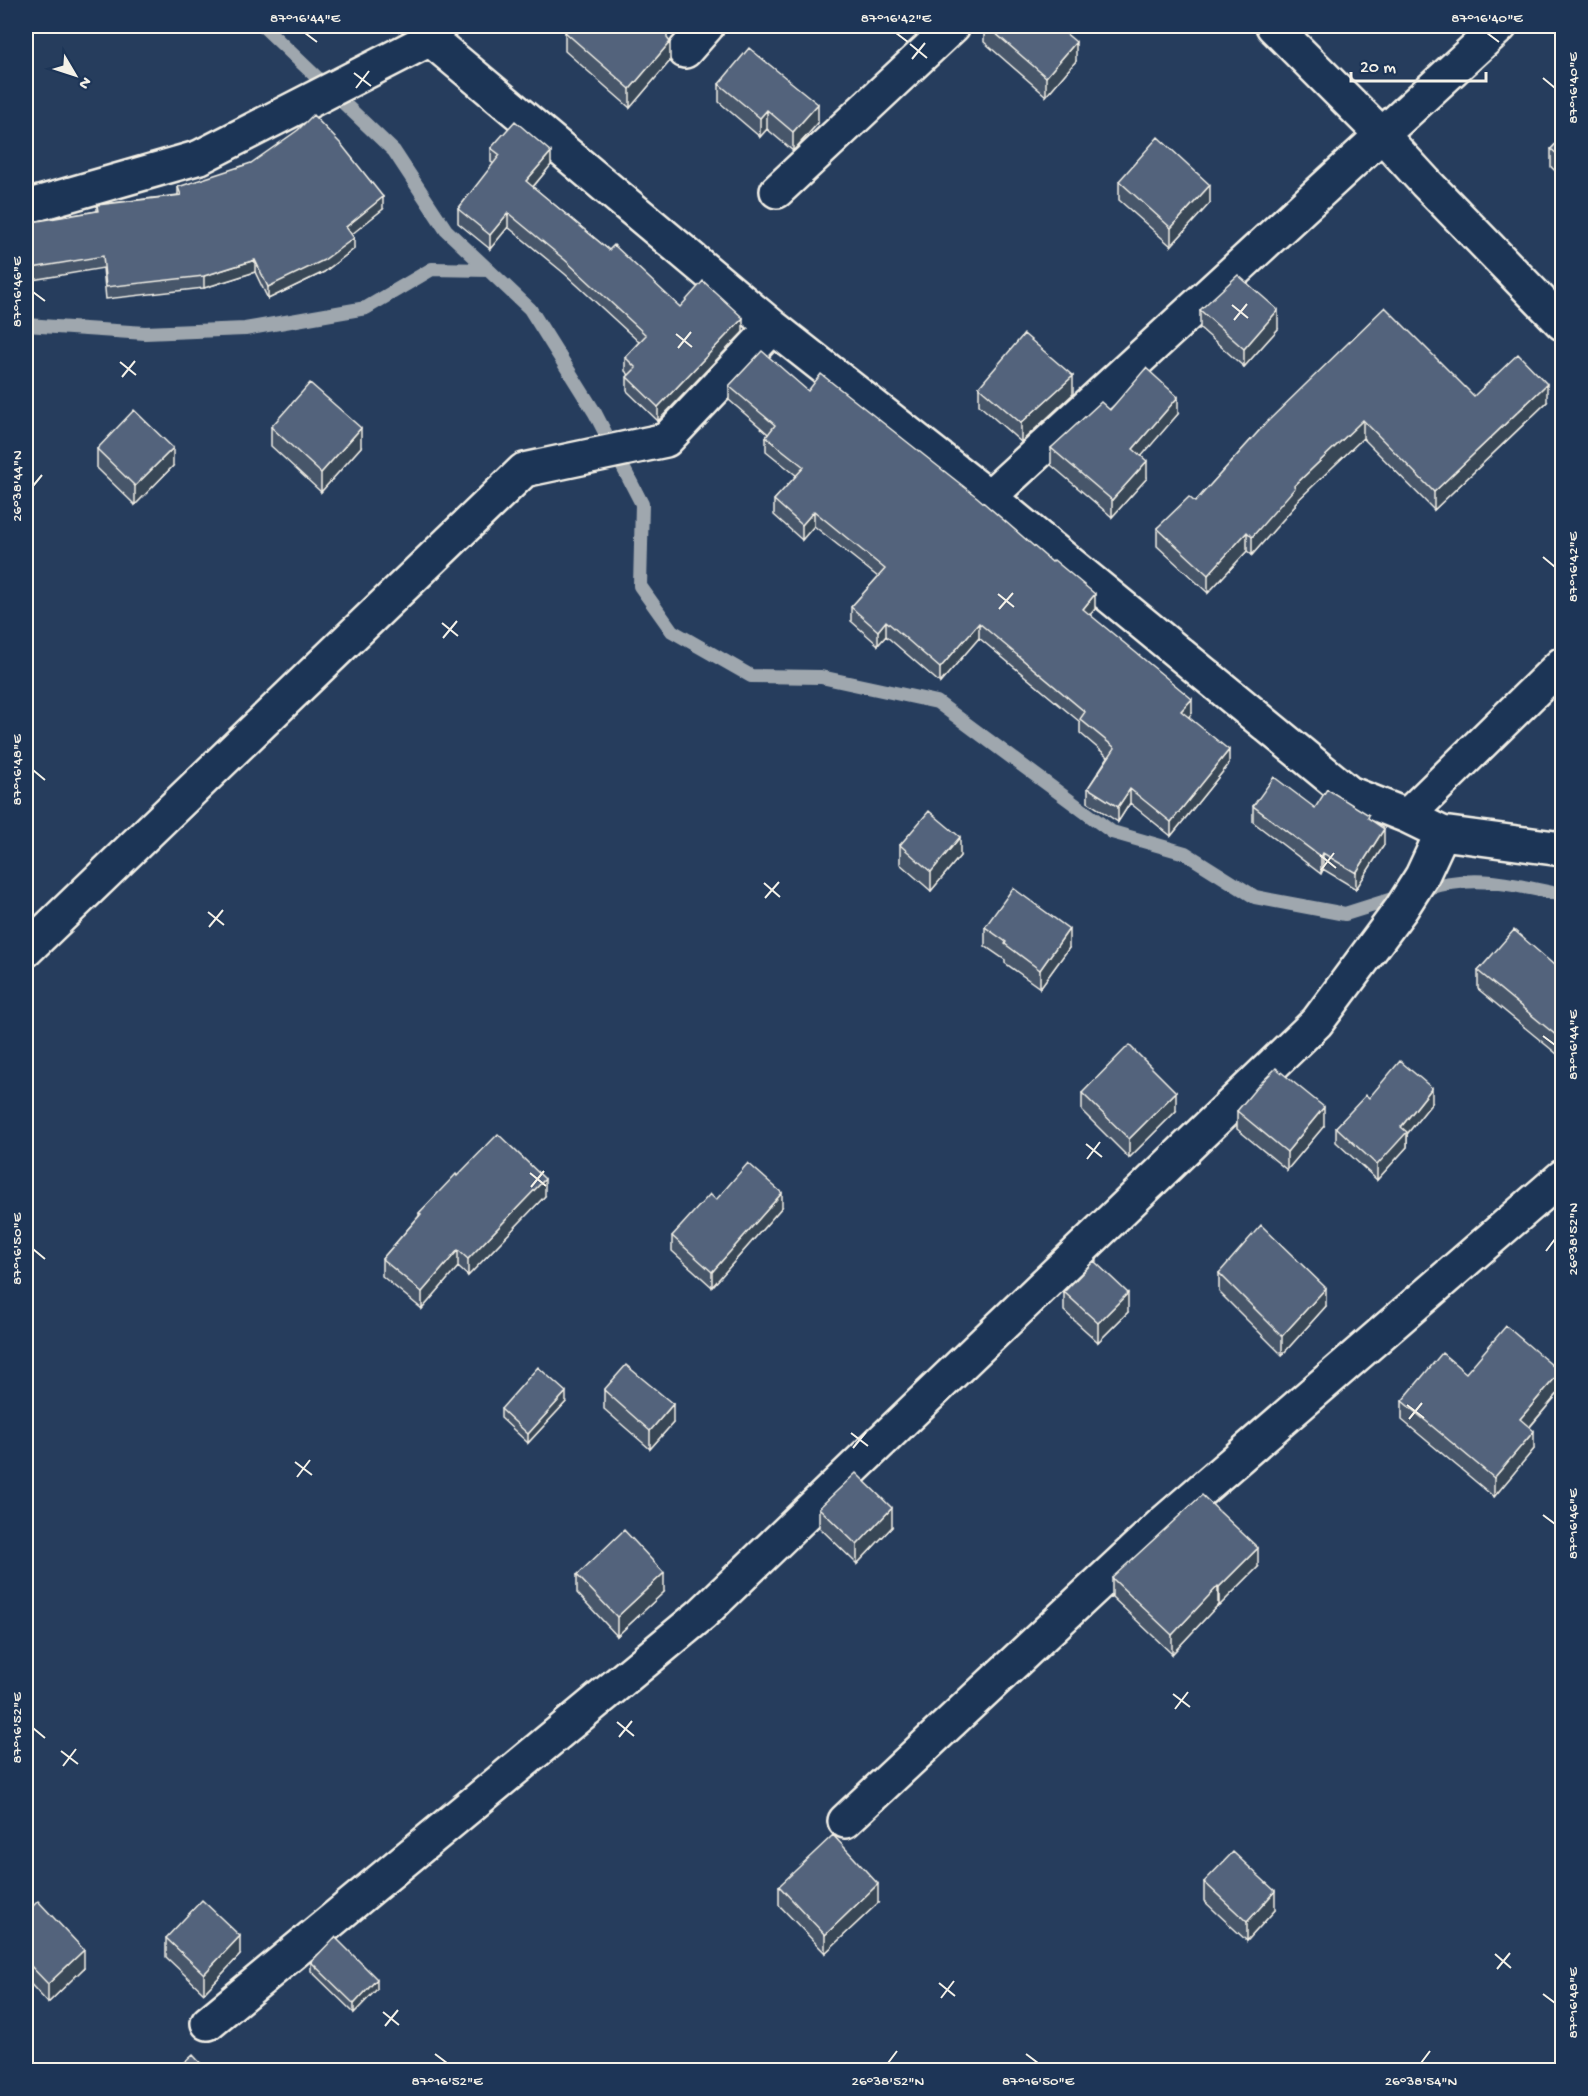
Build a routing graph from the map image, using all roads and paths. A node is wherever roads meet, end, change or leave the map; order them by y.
1 (707, 26) edge
2 (954, 26) edge
3 (1273, 26) edge
4 (1500, 26) edge
5 (434, 32) edge
6 (686, 51) dead end
7 (1382, 135) junction
8 (777, 191) dead end
9 (26, 207) edge
10 (1563, 323) edge
11 (773, 327) junction
12 (989, 497) junction
13 (1563, 664) edge
14 (1407, 816) junction
15 (1442, 833) junction
16 (1563, 849) edge
17 (26, 950) edge
18 (1563, 1177) edge
19 (845, 1821) dead end
20 (208, 2023) dead end

1 - 6 street
2 - 8 street
3 - 7 street
4 - 7 street
5 - 9 street
5 - 11 street
7 - 10 street
7 - 12 street
11 - 12 street
11 - 17 street
12 - 14 street
13 - 14 street
14 - 15 street
15 - 16 street
15 - 20 street
18 - 19 street

